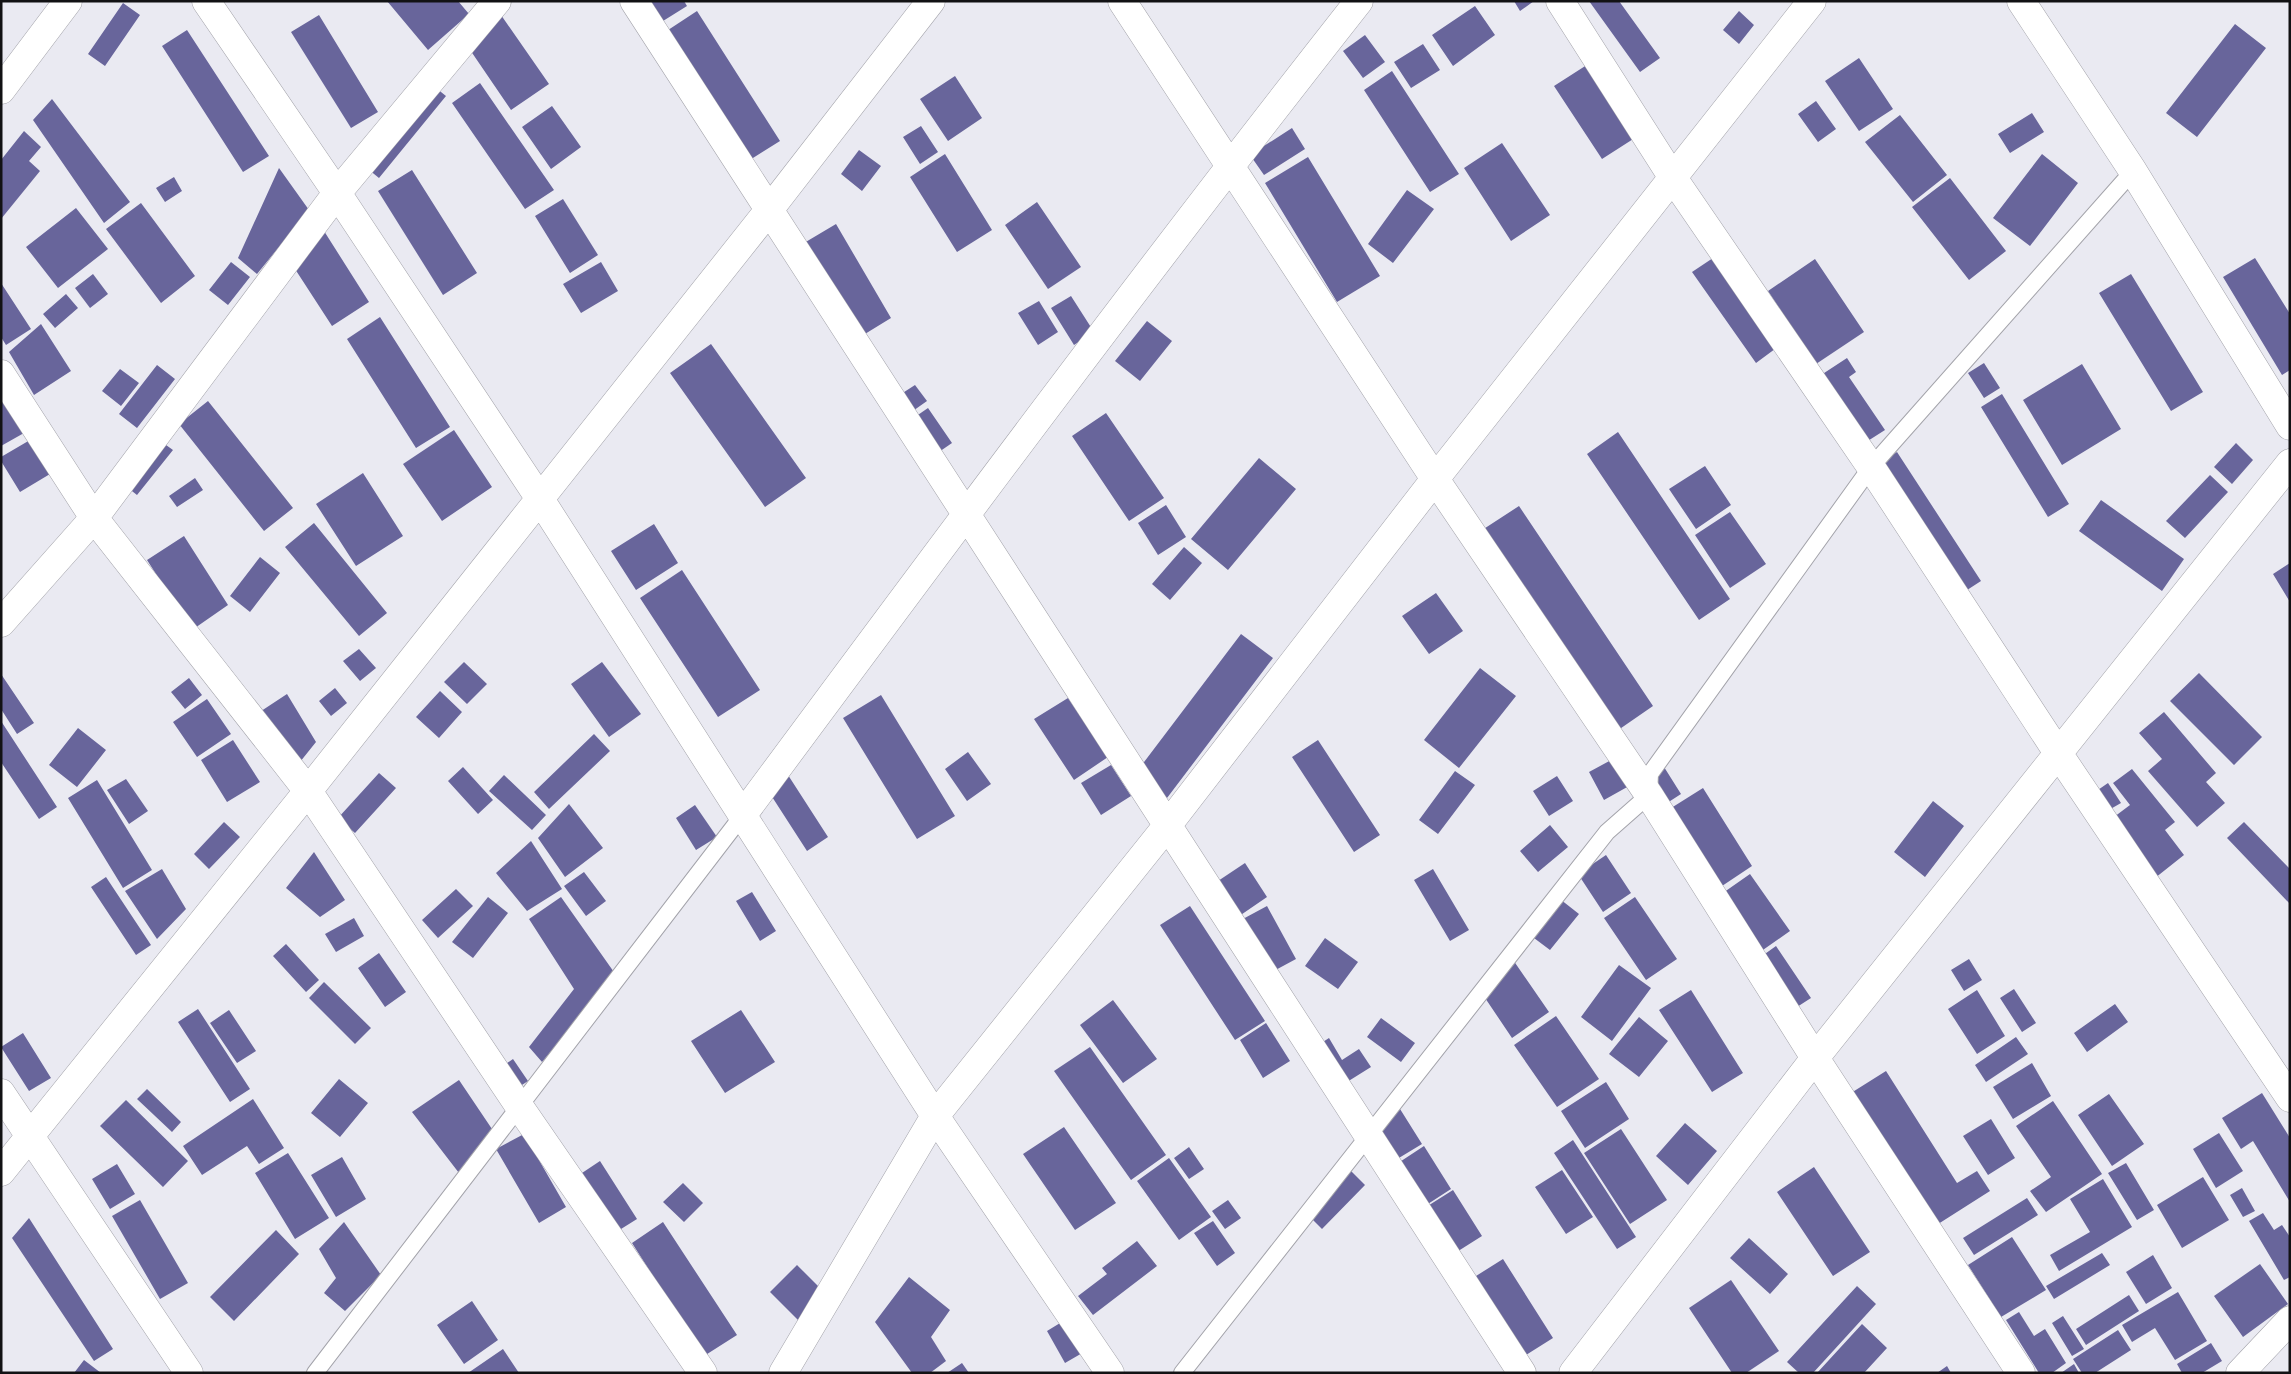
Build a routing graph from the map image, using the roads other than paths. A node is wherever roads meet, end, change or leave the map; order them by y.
1 (68, 1) edge
2 (206, 1) edge
3 (497, 1) edge
4 (634, 1) edge
5 (931, 1) edge
6 (1122, 1) edge
7 (1359, 1) edge
8 (1560, 1) edge
9 (1812, 1) edge
10 (2021, 1) edge
11 (1, 90) edge
12 (1229, 166) junction
13 (2133, 171) junction
14 (1673, 178) junction
15 (337, 193) junction
16 (769, 210) junction
17 (1, 374) edge
18 (2290, 426) edge
19 (2290, 463) edge
20 (1871, 467) junction
21 (1435, 479) junction
22 (540, 499) junction
23 (966, 514) junction
24 (94, 518) junction
25 (1, 623) edge
26 (2058, 753) junction
27 (308, 791) junction
28 (1649, 795) junction
29 (742, 816) junction
30 (1167, 826) junction
31 (1815, 1058) junction
32 (1, 1093) edge
33 (2290, 1098) edge
34 (519, 1106) junction
35 (935, 1116) junction
36 (29, 1135) junction
37 (1368, 1135) junction
38 (1, 1172) edge
39 (2290, 1320) edge
40 (189, 1373) edge
41 (315, 1373) edge
42 (703, 1373) edge
43 (783, 1373) edge
44 (1110, 1373) edge
45 (1182, 1373) edge
46 (1522, 1373) edge
47 (1573, 1373) edge
48 (2021, 1373) edge
49 (2240, 1373) edge

1 - 11 street
2 - 15 street
3 - 15 street
4 - 16 street
5 - 16 street
6 - 12 street
7 - 12 street
8 - 14 street
9 - 14 street
10 - 13 street
12 - 21 street
12 - 23 street
13 - 18 street
13 - 20 lane
14 - 20 street
14 - 21 street
15 - 22 street
15 - 24 street
16 - 22 street
16 - 23 street
17 - 24 street
19 - 26 street
20 - 26 street
20 - 28 lane
21 - 28 street
21 - 30 street
22 - 27 street
22 - 29 street
23 - 29 street
23 - 30 street
24 - 25 street
24 - 27 street
26 - 31 street
26 - 33 street
27 - 34 street
27 - 36 street
28 - 31 street
28 - 37 lane
29 - 34 lane
29 - 35 street
30 - 35 street
30 - 37 street
31 - 47 street
31 - 48 street
32 - 36 street
34 - 41 lane
34 - 42 street
35 - 43 street
35 - 44 street
36 - 38 street
36 - 40 street
37 - 45 lane
37 - 46 street
39 - 49 street

